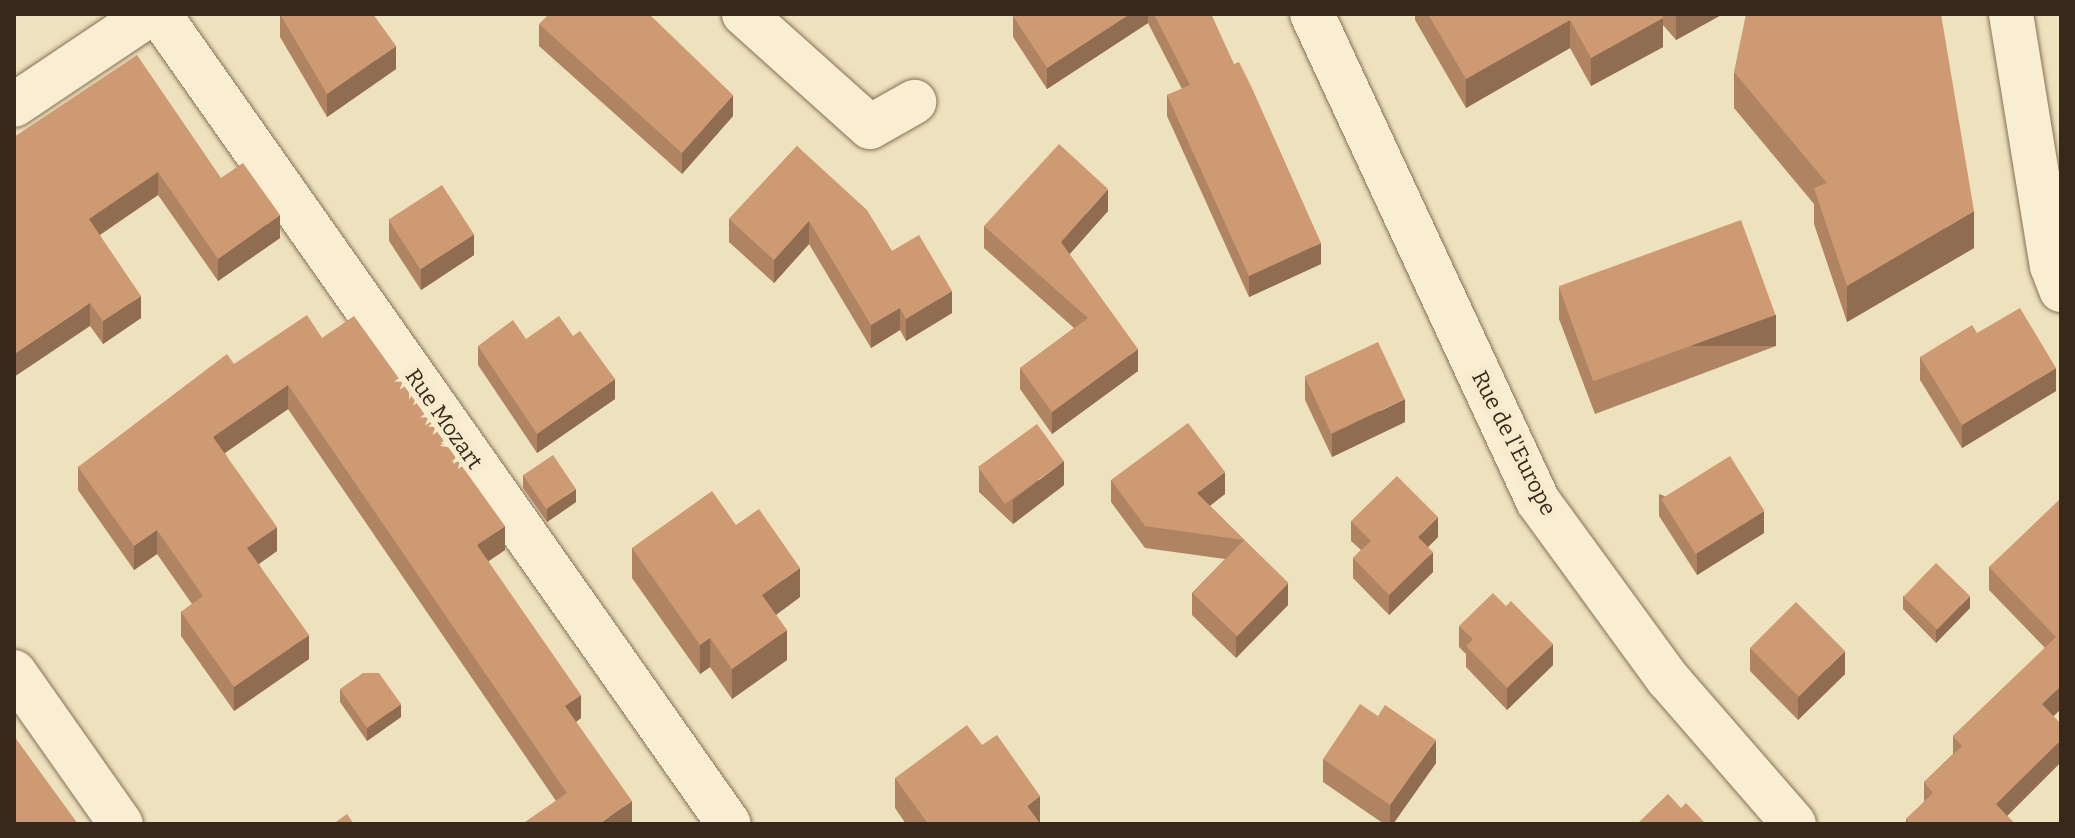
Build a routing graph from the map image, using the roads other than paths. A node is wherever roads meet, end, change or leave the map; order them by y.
1 (150, 14) edge
2 (159, 14) edge
3 (744, 14) edge
4 (1312, 14) edge
5 (2011, 14) edge
6 (914, 102) dead end
7 (14, 105) edge
8 (2061, 290) edge
9 (14, 672) edge
10 (121, 824) edge
11 (729, 824) edge
12 (1794, 824) edge

1 - 7 street
2 - 11 street, Rue Mozart
3 - 6 street
4 - 12 street, Rue de l'Europe
5 - 8 street
9 - 10 street

